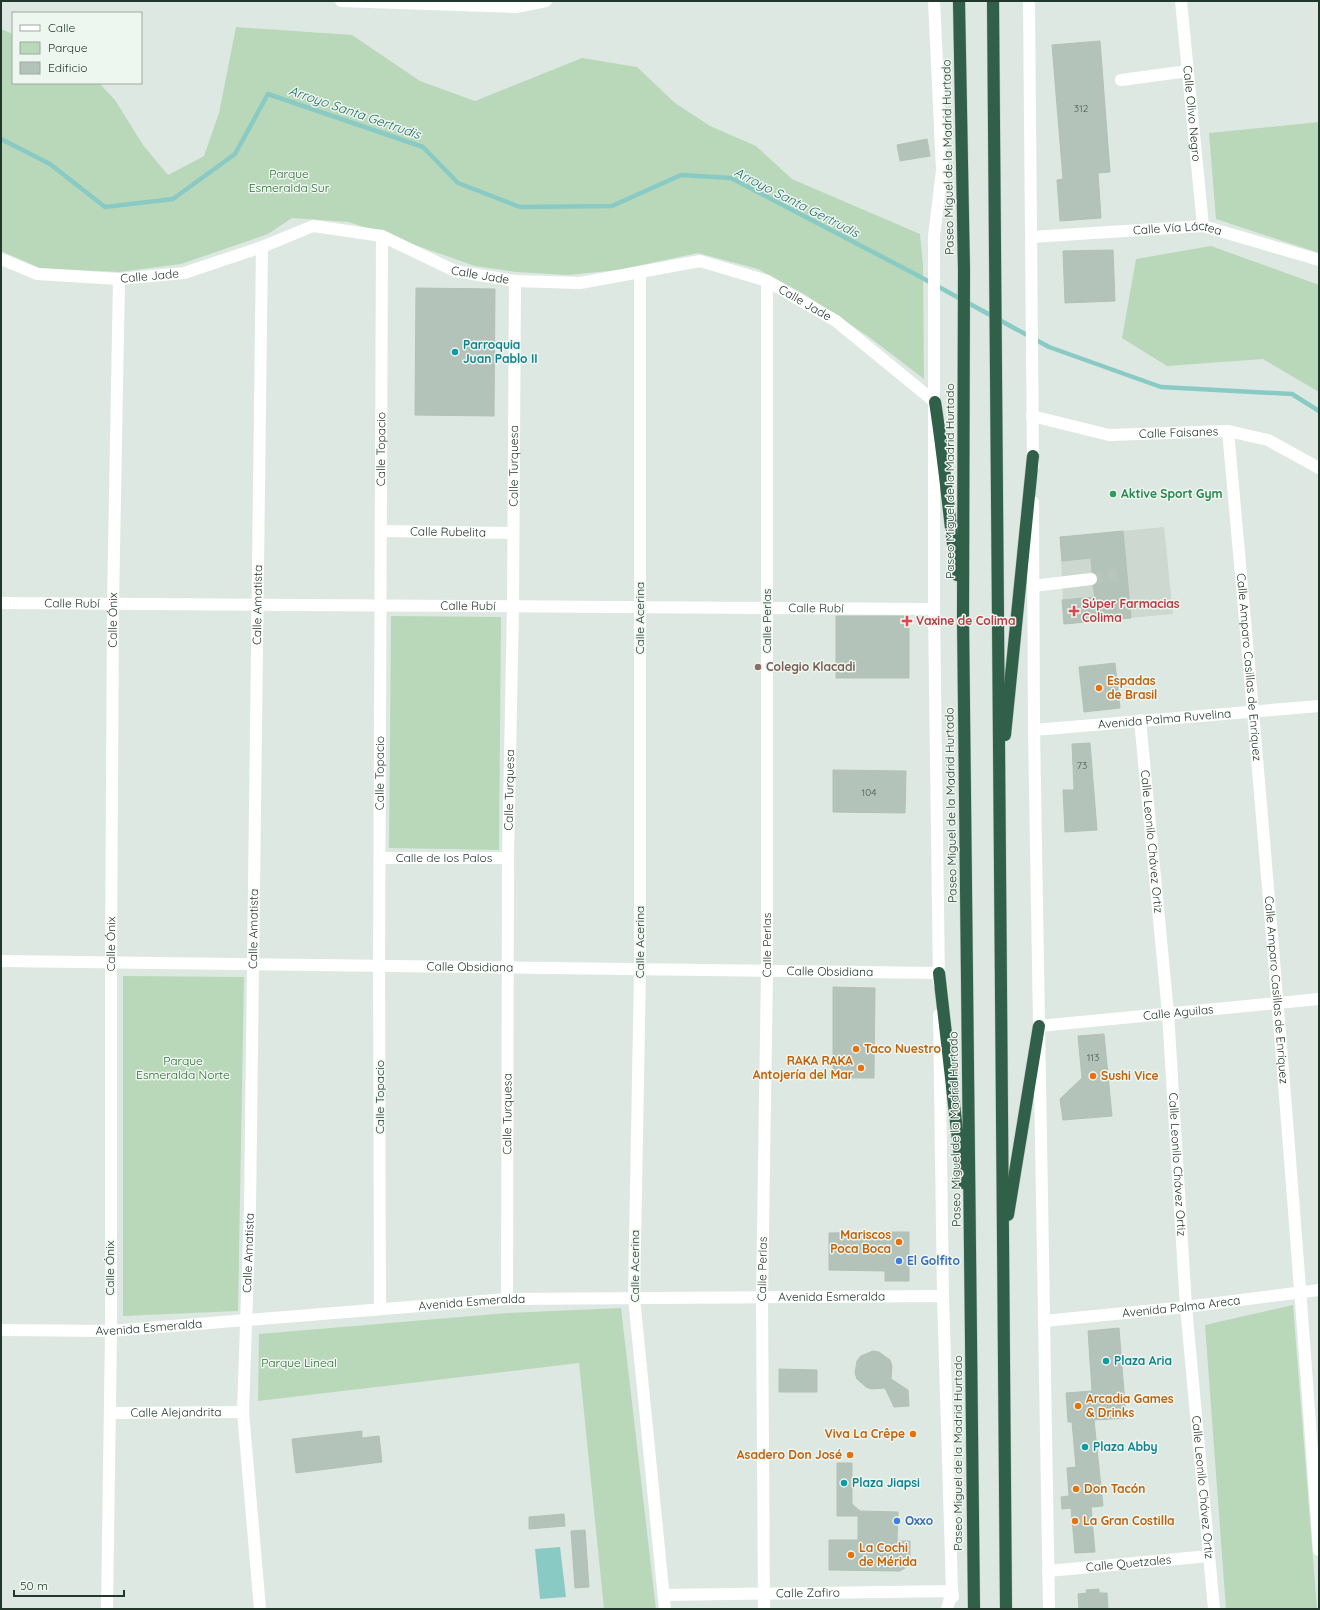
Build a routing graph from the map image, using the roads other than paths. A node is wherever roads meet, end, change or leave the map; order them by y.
1 (341, 1) edge
2 (546, 1) edge
3 (934, 1) edge
4 (959, 1) edge
5 (992, 1) edge
6 (1029, 1) edge
7 (1181, 1) edge
8 (1188, 71) junction
9 (1120, 80) dead end
10 (1203, 226) junction
11 (382, 236) junction
12 (1031, 237) junction
13 (262, 247) junction
14 (1, 259) edge
15 (1319, 260) edge
16 (640, 274) junction
17 (119, 279) junction
18 (767, 281) junction
19 (515, 282) junction
20 (935, 402) junction
21 (1032, 416) junction
22 (1228, 431) junction
23 (1033, 456) junction
24 (1319, 468) edge
25 (382, 531) junction
26 (514, 533) junction
27 (1091, 579) tunnel mouth
28 (1033, 586) junction
29 (1, 603) edge
30 (114, 604) junction
31 (257, 605) junction
32 (382, 606) junction
33 (513, 606) junction
34 (640, 607) junction
35 (767, 608) junction
36 (934, 609) junction
37 (963, 617) junction
38 (1319, 706) edge
39 (1253, 712) junction
40 (1140, 720) junction
41 (1034, 730) junction
42 (999, 786) junction
43 (381, 858) junction
44 (508, 858) junction
45 (1, 961) edge
46 (110, 963) junction
47 (253, 964) junction
48 (379, 966) junction
49 (509, 968) junction
50 (640, 970) junction
51 (767, 971) junction
52 (939, 973) junction
53 (1319, 999) edge
54 (1277, 1003) junction
55 (1168, 1013) junction
56 (1039, 1026) junction
57 (1002, 1247) junction
58 (971, 1248) junction
59 (1319, 1290) edge
60 (1301, 1292) junction
61 (943, 1296) junction
62 (762, 1297) junction
63 (634, 1298) junction
64 (507, 1299) junction
65 (1186, 1307) junction
66 (380, 1309) junction
67 (245, 1320) junction
68 (1044, 1321) junction
69 (1, 1330) edge
70 (111, 1331) junction
71 (243, 1412) junction
72 (110, 1413) junction
73 (1319, 1550) edge
74 (1209, 1556) junction
75 (1048, 1571) junction
76 (952, 1591) junction
77 (763, 1594) junction
78 (664, 1595) junction
79 (107, 1609) edge
80 (260, 1609) edge
81 (665, 1609) edge
82 (764, 1609) edge
83 (947, 1609) edge
84 (955, 1609) edge
85 (974, 1609) edge
86 (1006, 1609) edge
87 (1049, 1609) edge
88 (1214, 1609) edge

1 - 2 street
3 - 20 street
4 - 37 highway, Paseo Miguel de la Madrid Hurtado
5 - 42 highway
6 - 12 street
7 - 8 street, Calle Olivo Negro
8 - 9 street
8 - 10 street, Calle Olivo Negro
10 - 12 street, Calle Vía Láctea
10 - 15 street, Calle Vía Láctea
11 - 13 street, Calle Jade
11 - 19 street, Calle Jade
11 - 25 street, Calle Topacio
12 - 21 street
13 - 17 street, Calle Jade
13 - 31 street, Calle Amatista
14 - 17 street, Calle Jade
16 - 18 street, Calle Jade
16 - 19 street, Calle Jade
16 - 34 street, Calle Acerina
17 - 30 street, Calle Ónix
18 - 20 street, Calle Jade
18 - 35 street, Calle Perlas
19 - 26 street, Calle Turquesa
20 - 36 street
20 - 37 highway
21 - 22 street, Calle Faisanes
21 - 23 street
22 - 24 street, Calle Faisanes
22 - 39 street, Calle Amparo Casillas de Enríquez
23 - 28 street
23 - 42 highway
25 - 26 street, Calle Rubelita
25 - 32 street, Calle Topacio
26 - 33 street, Calle Turquesa
27 - 28 street
28 - 41 street
29 - 30 street, Calle Rubí
30 - 31 street, Calle Rubí
30 - 46 street, Calle Ónix
31 - 32 street, Calle Rubí
31 - 47 street, Calle Amatista
32 - 33 street, Calle Rubí
32 - 43 street, Calle Topacio
33 - 34 street, Calle Rubí
33 - 44 street, Calle Turquesa
34 - 35 street, Calle Rubí
34 - 50 street, Calle Acerina
35 - 36 street, Calle Rubí
35 - 51 street, Calle Perlas
36 - 52 street
37 - 58 highway, Paseo Miguel de la Madrid Hurtado
38 - 39 street, Avenida Palma Ruvelina
39 - 40 street, Avenida Palma Ruvelina
39 - 54 street, Calle Amparo Casillas de Enríquez
40 - 41 street, Avenida Palma Ruvelina
40 - 55 street, Calle Leonilo Chávez Ortiz
41 - 56 street
42 - 57 highway
43 - 44 street, Calle de los Palos
43 - 48 street, Calle Topacio
44 - 49 street, Calle Turquesa
45 - 46 street, Calle Obsidiana
46 - 47 street, Calle Obsidiana
46 - 70 street, Calle Ónix
47 - 48 street, Calle Obsidiana
47 - 67 street, Calle Amatista
48 - 49 street, Calle Obsidiana
48 - 66 street, Calle Topacio
49 - 50 street, Calle Obsidiana
49 - 64 street, Calle Turquesa
50 - 51 street, Calle Obsidiana
50 - 63 street, Calle Acerina
51 - 52 street, Calle Obsidiana
51 - 62 street, Calle Perlas
52 - 58 highway
52 - 61 street
53 - 54 street, Calle Aguilas
54 - 55 street, Calle Aguilas
54 - 60 street, Calle Amparo Casillas de Enríquez
55 - 56 street, Calle Aguilas
55 - 65 street, Calle Leonilo Chávez Ortiz
56 - 57 highway
56 - 68 street
57 - 86 highway
58 - 85 highway, Paseo Miguel de la Madrid Hurtado
59 - 60 street, Avenida Palma Areca
60 - 65 street, Avenida Palma Areca
60 - 73 street, Calle Amparo Casillas de Enríquez
61 - 62 street, Avenida Esmeralda
61 - 76 street
62 - 63 street, Avenida Esmeralda
62 - 77 street, Calle Perlas
63 - 64 street, Avenida Esmeralda
63 - 78 street, Calle Acerina
64 - 66 street, Avenida Esmeralda
65 - 68 street, Avenida Palma Areca
65 - 74 street, Calle Leonilo Chávez Ortiz
66 - 67 street, Avenida Esmeralda
67 - 70 street, Avenida Esmeralda
67 - 71 street, Calle Amatista
68 - 75 street
69 - 70 street, Avenida Esmeralda
70 - 72 street, Calle Ónix
71 - 72 street, Calle Alejandrita
71 - 80 street, Calle Amatista
72 - 79 street, Calle Ónix
74 - 75 street, Calle Quetzales
74 - 88 street, Calle Leonilo Chávez Ortiz
75 - 87 street
76 - 77 street, Calle Zafiro
76 - 83 street
76 - 84 street
77 - 78 street, Calle Zafiro
77 - 82 street, Calle Perlas
78 - 81 street, Calle Acerina

